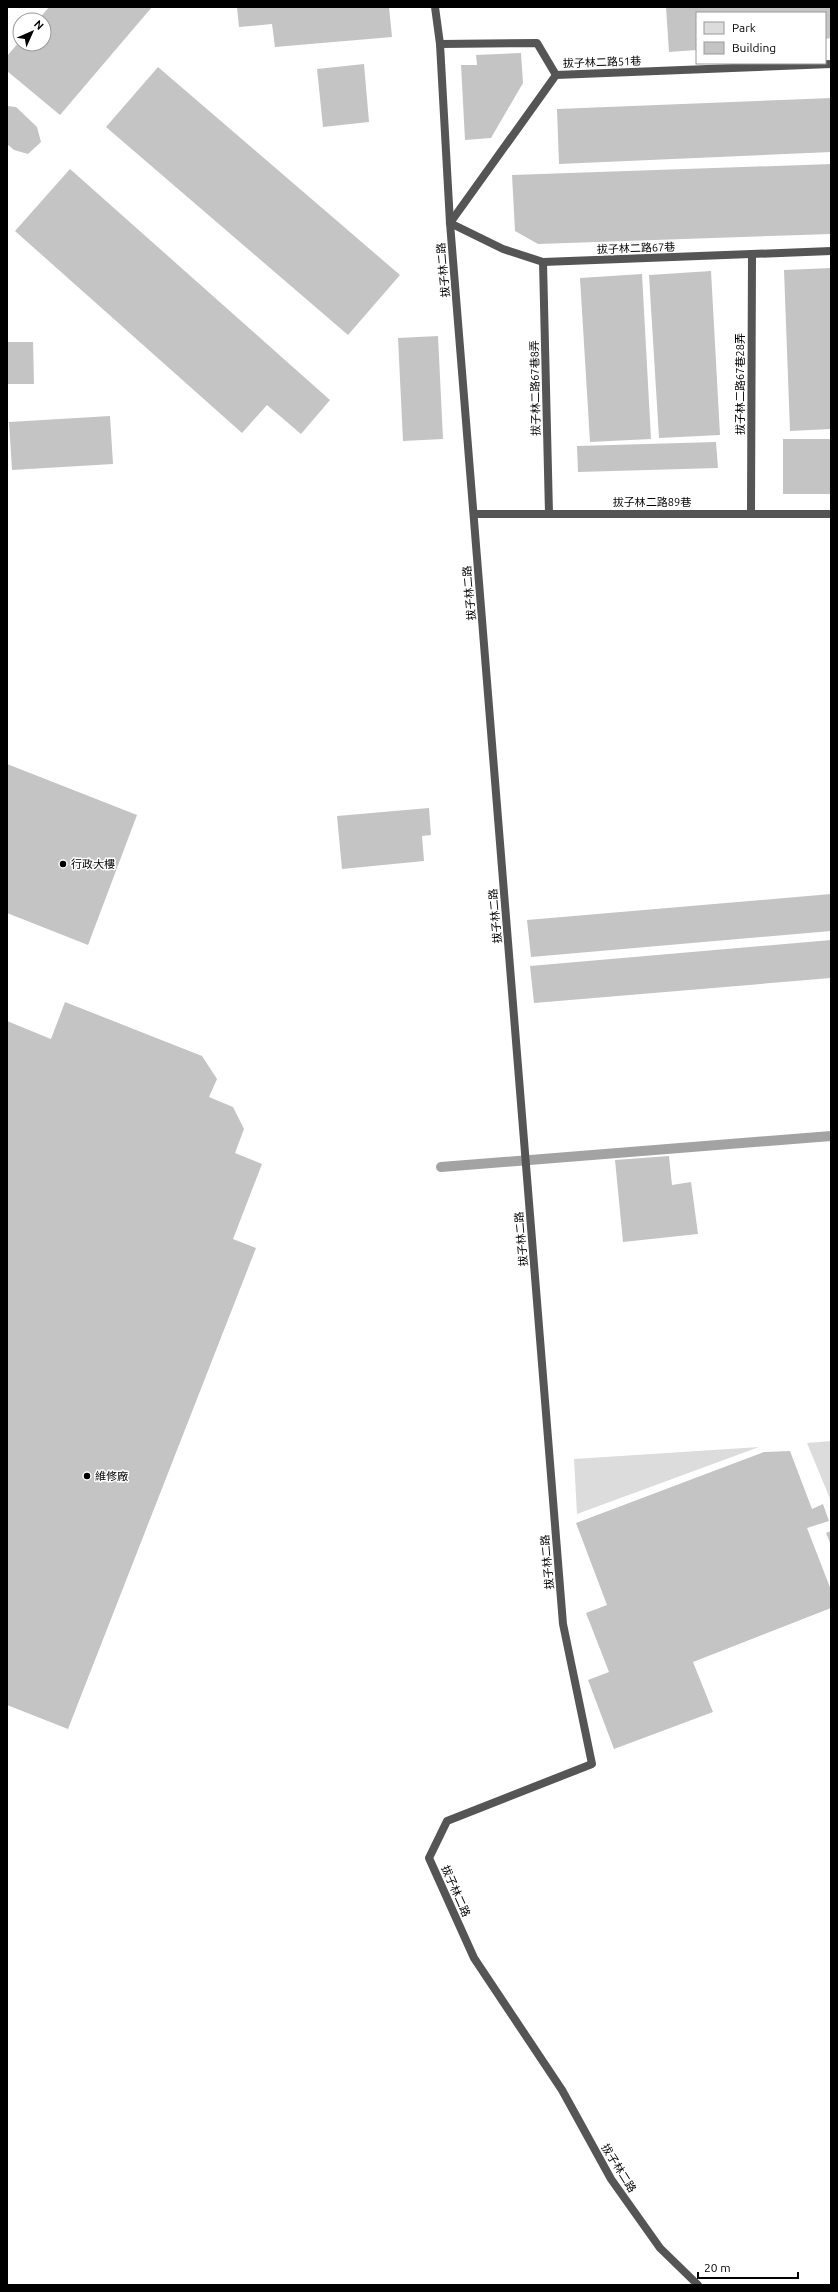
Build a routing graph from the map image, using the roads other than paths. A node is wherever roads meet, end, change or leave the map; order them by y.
1 (435, 7) edge
2 (440, 44) junction
3 (831, 64) edge
4 (556, 75) junction
5 (450, 223) junction
6 (831, 251) edge
7 (752, 254) junction
8 (543, 262) junction
9 (549, 513) junction
10 (751, 513) junction
11 (474, 514) junction
12 (831, 514) edge
13 (698, 2285) edge

1 - 2 lane, 拔子林二路
2 - 4 lane
2 - 5 lane, 拔子林二路
3 - 4 lane, 拔子林二路51巷
4 - 5 lane, 拔子林二路51巷
5 - 8 lane, 拔子林二路67巷
5 - 11 lane, 拔子林二路
6 - 7 lane, 拔子林二路67巷
7 - 8 lane, 拔子林二路67巷
7 - 10 lane, 拔子林二路67巷28弄
8 - 9 lane, 拔子林二路67巷8弄
9 - 10 lane, 拔子林二路89巷
9 - 11 lane, 拔子林二路89巷
10 - 12 lane, 拔子林二路89巷
11 - 13 lane, 拔子林二路

